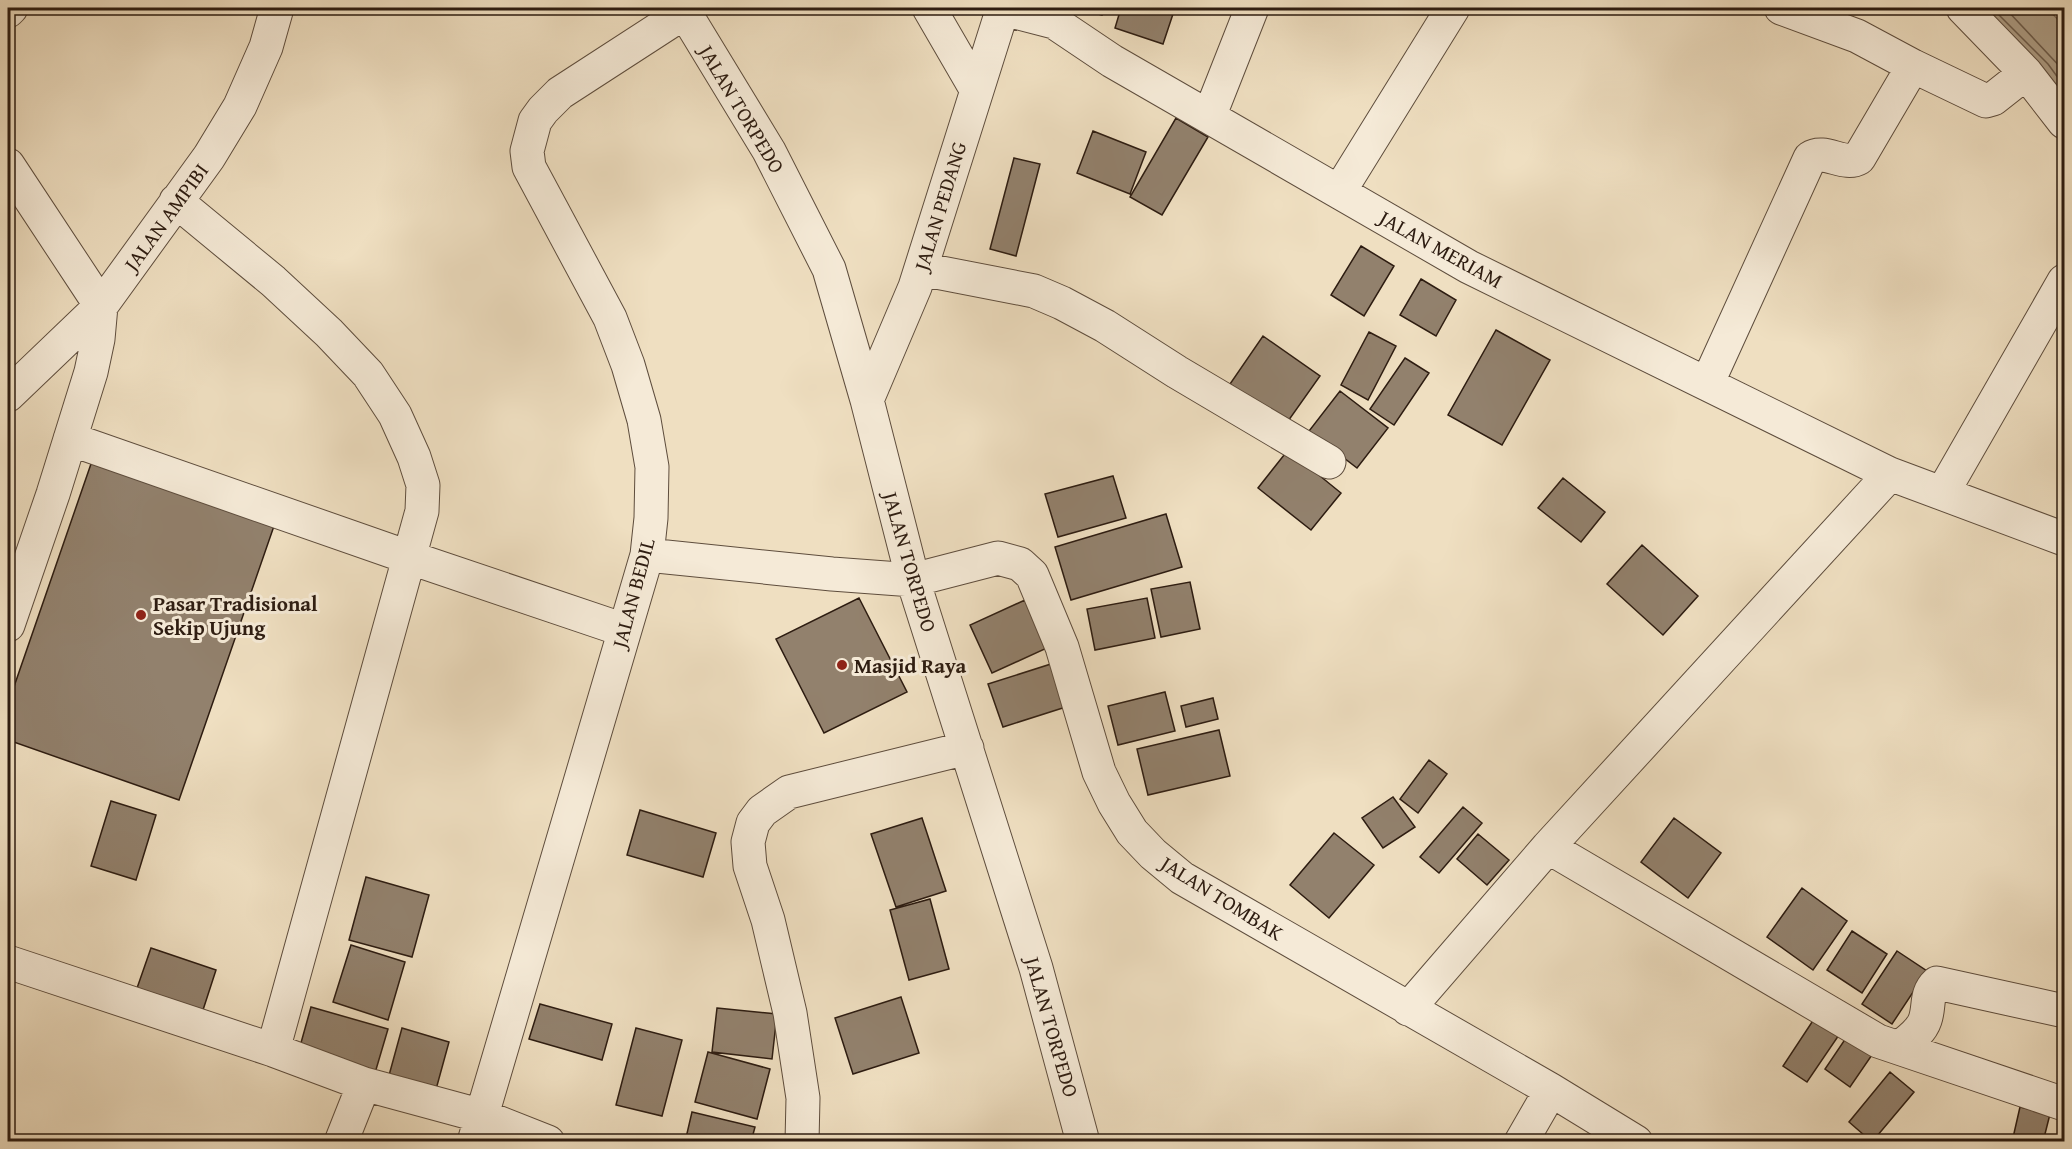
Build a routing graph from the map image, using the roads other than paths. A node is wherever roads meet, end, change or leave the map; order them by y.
1 (11, 8) edge
2 (277, 8) edge
3 (929, 8) edge
4 (1003, 8) edge
5 (1252, 8) edge
6 (1453, 8) edge
7 (1781, 8) edge
8 (1963, 8) edge
9 (683, 10) edge
10 (8, 11) edge
11 (1913, 66) junction
12 (2026, 73) junction
13 (976, 89) junction
14 (1209, 117) junction
15 (2064, 122) edge
16 (8, 165) edge
17 (1339, 192) junction
18 (176, 201) junction
19 (921, 269) junction
20 (2064, 281) edge
21 (101, 306) junction
22 (1707, 384) junction
23 (8, 395) edge
24 (867, 400) junction
25 (70, 439) junction
26 (1329, 462) dead end
27 (1890, 474) junction
28 (1943, 492) junction
29 (2064, 539) edge
30 (647, 555) junction
31 (408, 558) junction
32 (16, 574) edge
33 (913, 580) junction
34 (8, 625) edge
35 (624, 630) junction
36 (967, 748) junction
37 (1548, 847) junction
38 (8, 962) edge
39 (1408, 1009) junction
40 (2064, 1011) edge
41 (1899, 1048) junction
42 (273, 1050) junction
43 (364, 1084) junction
44 (1551, 1090) junction
45 (2064, 1104) edge
46 (478, 1129) edge
47 (341, 1142) edge
48 (548, 1142) edge
49 (802, 1142) edge
50 (1083, 1142) edge
51 (1521, 1142) edge
52 (1636, 1142) edge

1 - 10 street
2 - 18 street, JALAN AMPIBI
3 - 13 street
4 - 13 street, JALAN PEDANG
4 - 14 street, JALAN MERIAM
5 - 14 street
6 - 17 street
7 - 11 street
8 - 12 street
9 - 24 street, JALAN TORPEDO
9 - 30 street, JALAN BEDIL
11 - 12 street
11 - 22 street
12 - 15 street
13 - 19 street, JALAN PEDANG
14 - 17 street, JALAN MERIAM
16 - 21 street
17 - 22 street, JALAN MERIAM
18 - 21 street, JALAN AMPIBI
18 - 31 street
19 - 24 street, JALAN PEDANG
19 - 26 street
20 - 28 street
21 - 23 street, JALAN AMPIBI
21 - 25 street
22 - 27 street, JALAN MERIAM
24 - 33 street, JALAN TORPEDO
25 - 31 street
25 - 32 street
27 - 28 street, JALAN MERIAM
27 - 37 street
28 - 29 street, JALAN MERIAM
30 - 33 street, JALAN TOMBAK
30 - 35 street, JALAN BEDIL
31 - 35 street
31 - 42 street
32 - 34 street
33 - 36 street, JALAN TORPEDO
33 - 39 street, JALAN TOMBAK
35 - 46 street, JALAN BEDIL
36 - 49 street
36 - 50 street, JALAN TORPEDO
37 - 39 street
37 - 41 street
38 - 42 street
39 - 44 street, JALAN TOMBAK
40 - 41 street
41 - 45 street
42 - 43 street
43 - 46 street
43 - 47 street
44 - 51 street
44 - 52 street, JALAN TOMBAK
46 - 48 street

